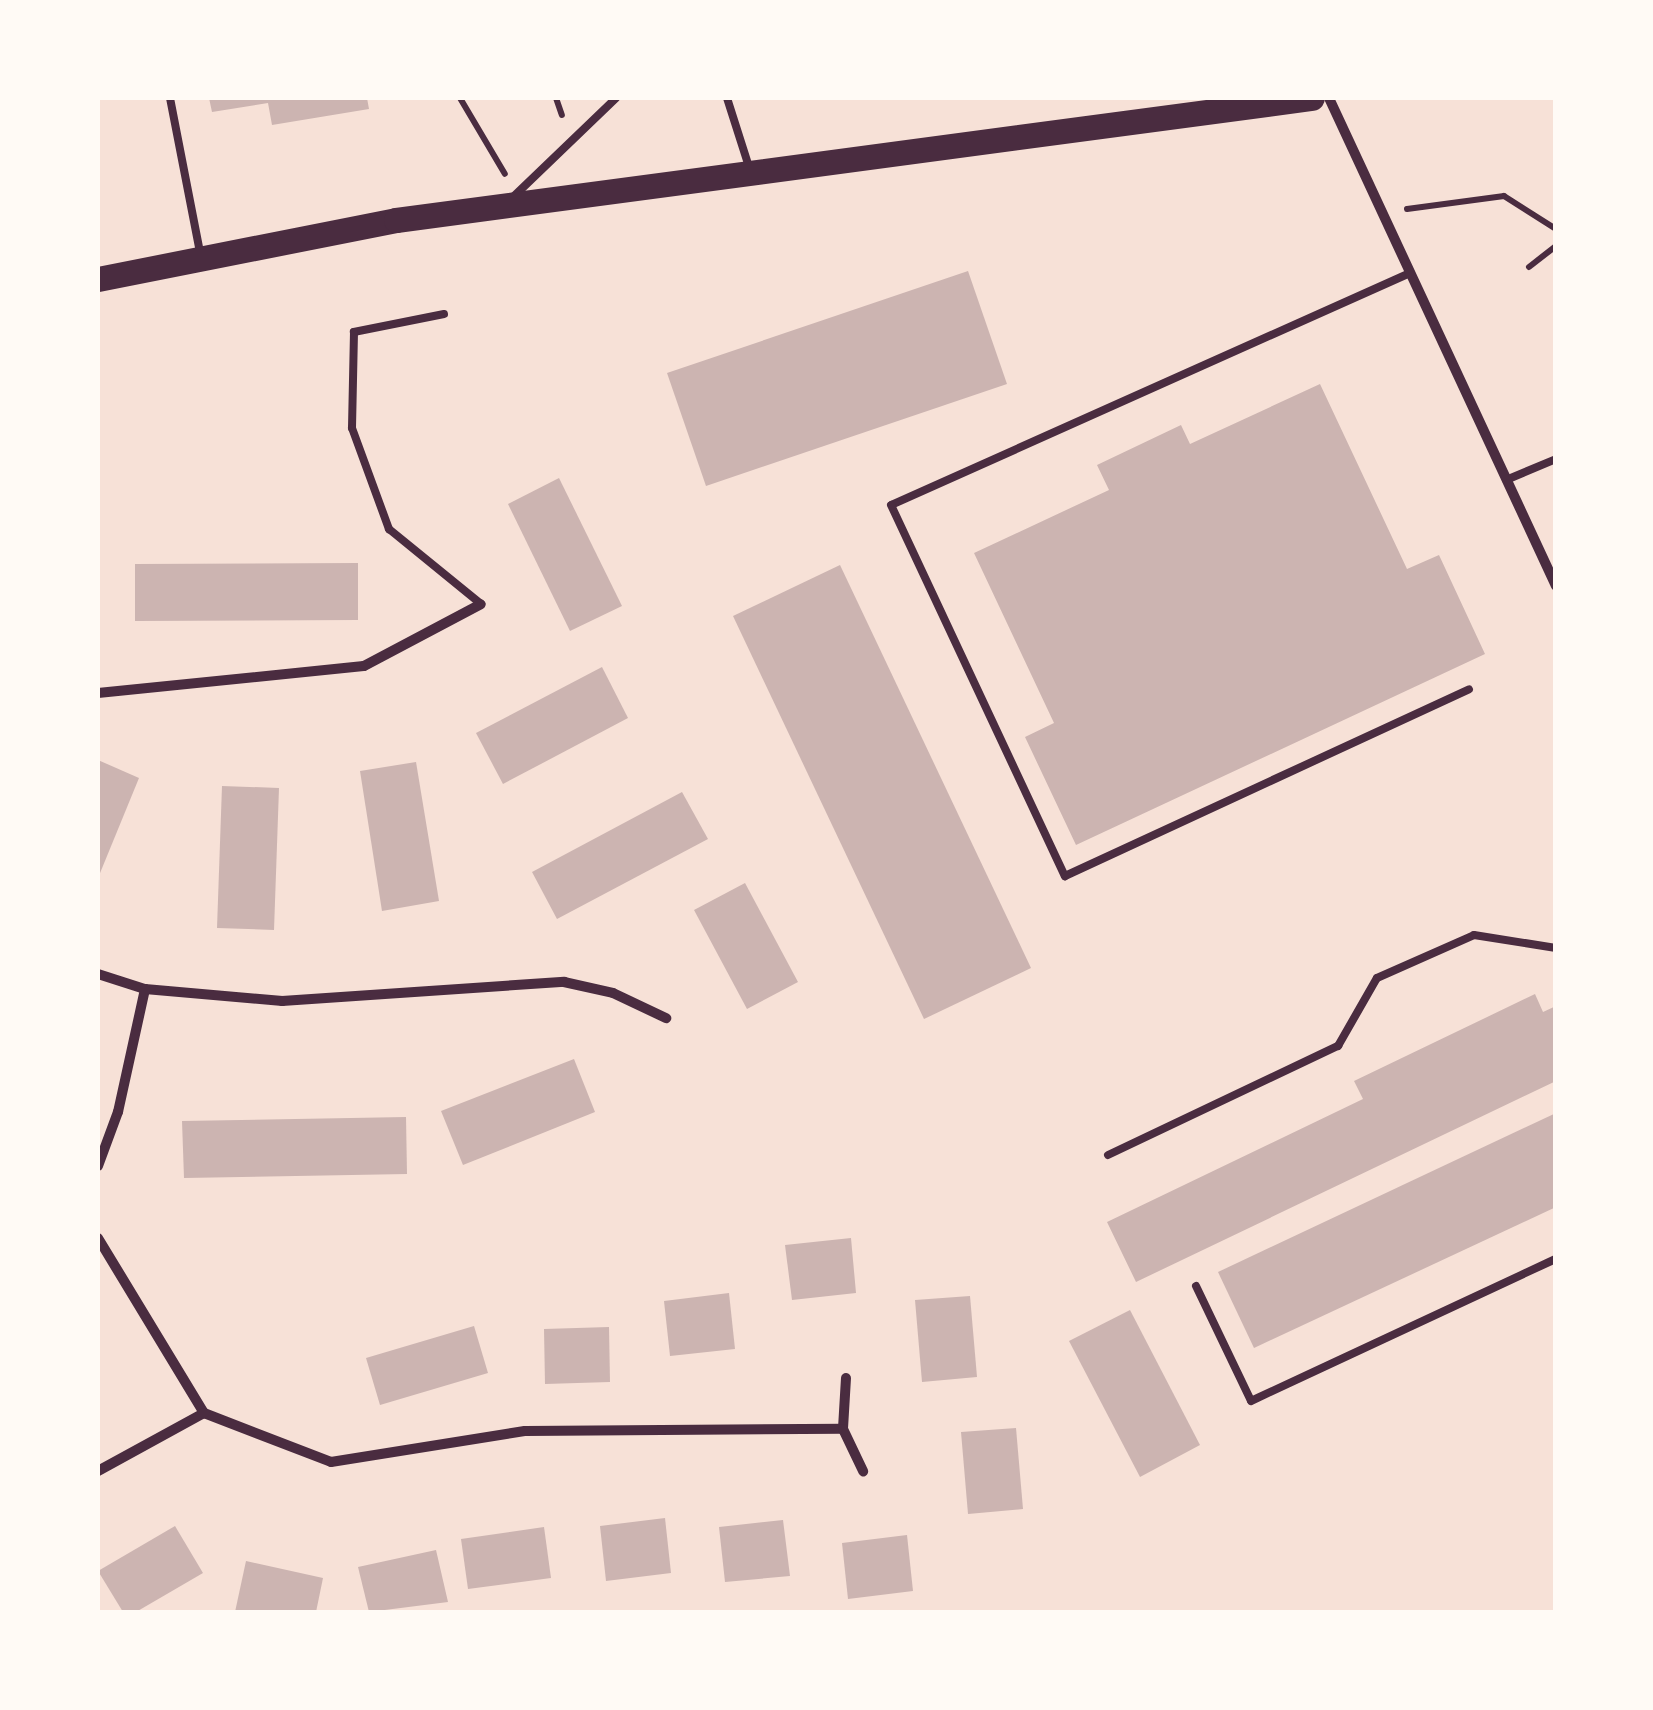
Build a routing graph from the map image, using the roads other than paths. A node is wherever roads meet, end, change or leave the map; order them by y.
1 (170, 98) edge
2 (616, 98) edge
3 (727, 98) edge
4 (1312, 98) edge
5 (1330, 98) edge
6 (751, 174) junction
7 (510, 199) junction
8 (200, 257) junction
9 (1410, 273) junction
10 (98, 279) edge
11 (444, 314) dead end
12 (1556, 459) edge
13 (1506, 480) junction
14 (1556, 586) edge
15 (481, 604) joint
16 (1470, 690) dead end
17 (98, 693) edge
18 (1556, 948) edge
19 (98, 974) edge
20 (144, 988) junction
21 (666, 1018) dead end
22 (1108, 1155) dead end
23 (98, 1166) edge
24 (98, 1238) edge
25 (1556, 1259) edge
26 (1196, 1286) dead end
27 (846, 1378) dead end
28 (204, 1413) junction
29 (843, 1429) junction
30 (98, 1471) edge
31 (863, 1471) dead end

1 - 8 lane
2 - 7 lane
3 - 6 lane
4 - 6 main road
5 - 9 street
6 - 7 main road
7 - 8 main road
8 - 10 main road
9 - 13 street
9 - 16 lane
11 - 15 lane
12 - 13 lane
13 - 14 street
15 - 17 street
18 - 22 lane
19 - 20 street
20 - 21 street
20 - 23 street
24 - 28 street
25 - 26 lane
27 - 29 street
28 - 29 street
28 - 30 street
29 - 31 street

